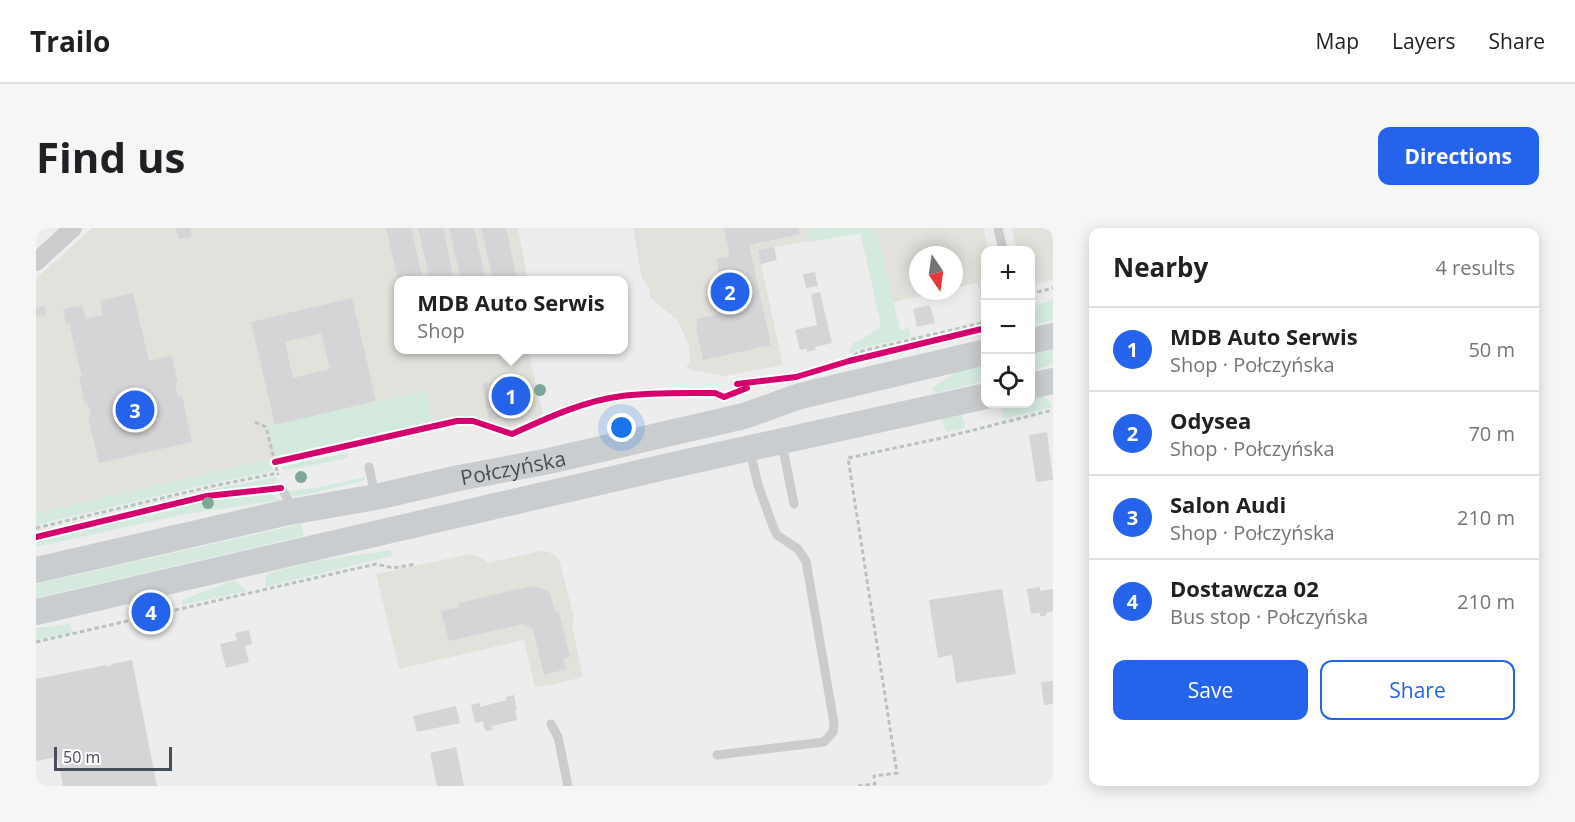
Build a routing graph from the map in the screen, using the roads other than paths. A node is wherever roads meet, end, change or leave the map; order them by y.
1 (73, 228) edge
2 (998, 228) edge
3 (1002, 246) edge
4 (36, 262) edge
5 (1053, 336) edge
6 (1035, 340) edge
7 (981, 353) edge
8 (1053, 381) edge
9 (1035, 385) edge
10 (981, 397) edge
11 (781, 441) junction
12 (749, 448) junction
13 (369, 467) dead end
14 (281, 488) dead end
15 (376, 497) junction
16 (794, 504) dead end
17 (296, 511) junction
18 (36, 570) edge
19 (36, 612) edge
20 (551, 724) dead end
21 (717, 755) dead end
22 (568, 786) edge

1 - 4 street
2 - 3 lane
5 - 6 main road
7 - 15 main road, Połczyńska
8 - 9 main road
10 - 11 main road, Połczyńska
11 - 12 main road, Połczyńska
11 - 16 lane
12 - 19 main road, Połczyńska
12 - 21 lane
13 - 15 lane
14 - 17 lane
15 - 17 main road, Połczyńska
17 - 18 main road, Połczyńska
20 - 22 lane

